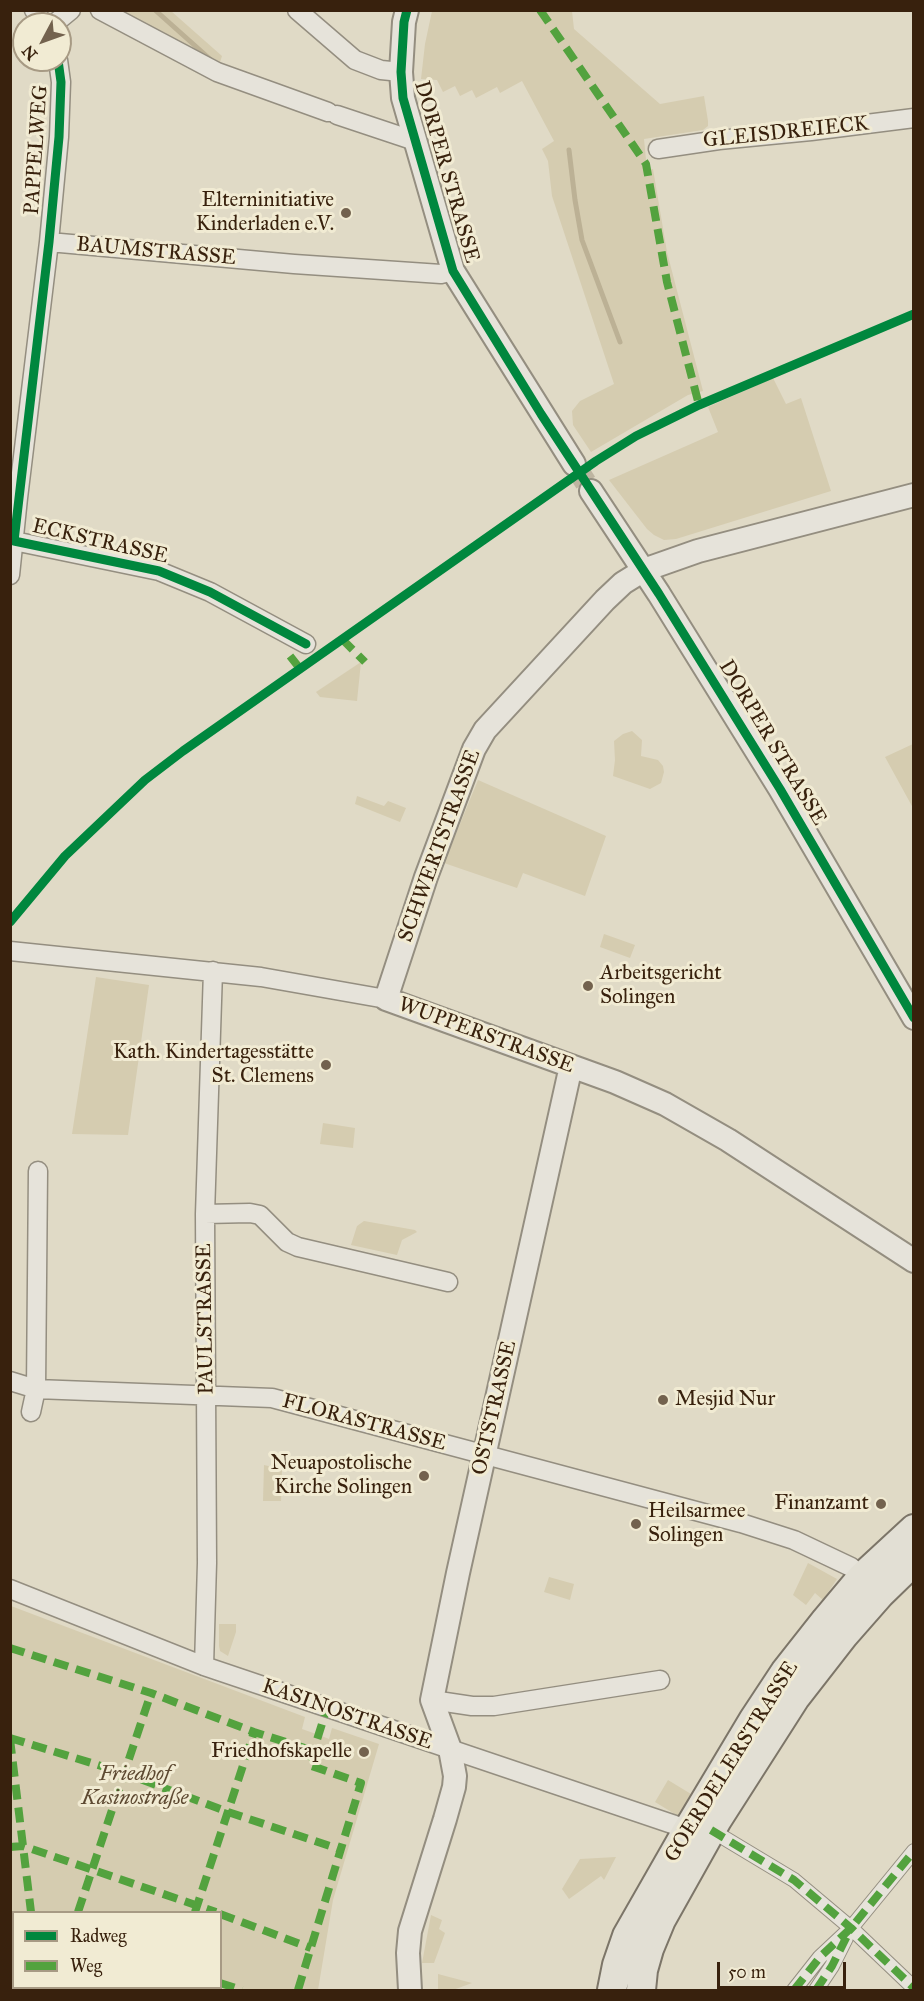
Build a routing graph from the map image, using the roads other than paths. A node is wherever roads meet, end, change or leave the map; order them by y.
1 (100, 10) edge
2 (297, 10) edge
3 (407, 10) edge
4 (60, 72) edge
5 (400, 72) junction
6 (914, 118) edge
7 (415, 141) junction
8 (658, 149) dead end
9 (49, 242) junction
10 (453, 271) junction
11 (574, 464) tunnel mouth
12 (591, 491) tunnel mouth
13 (914, 495) edge
14 (14, 541) junction
15 (644, 570) junction
16 (10, 575) edge
17 (306, 644) dead end
18 (17, 951) edge
19 (213, 971) junction
20 (386, 999) junction
21 (914, 1018) edge
22 (571, 1066) junction
23 (38, 1171) dead end
24 (205, 1214) junction
25 (914, 1261) edge
26 (448, 1282) dead end
27 (10, 1380) edge
28 (36, 1389) junction
29 (207, 1394) junction
30 (31, 1412) dead end
31 (484, 1454) junction
32 (914, 1529) edge
33 (914, 1561) edge
34 (871, 1585) junction
35 (10, 1589) edge
36 (204, 1666) junction
37 (660, 1680) dead end
38 (432, 1700) junction
39 (450, 1749) junction
40 (699, 1831) junction
41 (914, 1851) edge
42 (851, 1928) junction
43 (914, 1988) edge
44 (410, 1990) edge
45 (612, 1990) edge
46 (641, 1990) edge
47 (794, 1990) edge
48 (816, 1990) edge

1 - 7 street
2 - 5 street
3 - 5 street, DORPER STRASSE
4 - 9 street, PAPPELWEG
5 - 7 street, DORPER STRASSE
6 - 8 street, GLEISDREIECK
7 - 10 street, DORPER STRASSE
9 - 10 street, BAUMSTRASSE
9 - 14 street, BAUMSTRASSE
10 - 11 street, DORPER STRASSE
12 - 15 street, DORPER STRASSE
13 - 15 street, SCHWERTSTRASSE
14 - 16 street, BAUMSTRASSE
14 - 17 street, ECKSTRASSE
15 - 20 street, SCHWERTSTRASSE
15 - 21 street, DORPER STRASSE
18 - 19 street, WUPPERSTRASSE
19 - 20 street, WUPPERSTRASSE
19 - 24 street, PAULSTRASSE
20 - 22 street, WUPPERSTRASSE
22 - 25 street, WUPPERSTRASSE
22 - 31 street, OSTSTRASSE
23 - 28 street
24 - 26 street
24 - 29 street, PAULSTRASSE
27 - 28 street, FLORASTRASSE
28 - 29 street, FLORASTRASSE
28 - 30 street
29 - 31 street, FLORASTRASSE
29 - 36 street, PAULSTRASSE
31 - 34 street, FLORASTRASSE
31 - 38 street, OSTSTRASSE
32 - 34 main road, GOERDELERSTRASSE
33 - 34 main road, GOERDELERSTRASSE
34 - 40 main road, GOERDELERSTRASSE
35 - 36 street, KASINOSTRASSE
36 - 39 street, KASINOSTRASSE
37 - 38 street
38 - 39 street
39 - 40 street, KASINOSTRASSE
39 - 44 street
40 - 42 street, KASINOSTRASSE
40 - 45 main road, GOERDELERSTRASSE
40 - 46 main road, GOERDELERSTRASSE
41 - 42 street
42 - 43 street, KASINOSTRASSE
42 - 47 street
42 - 48 street

